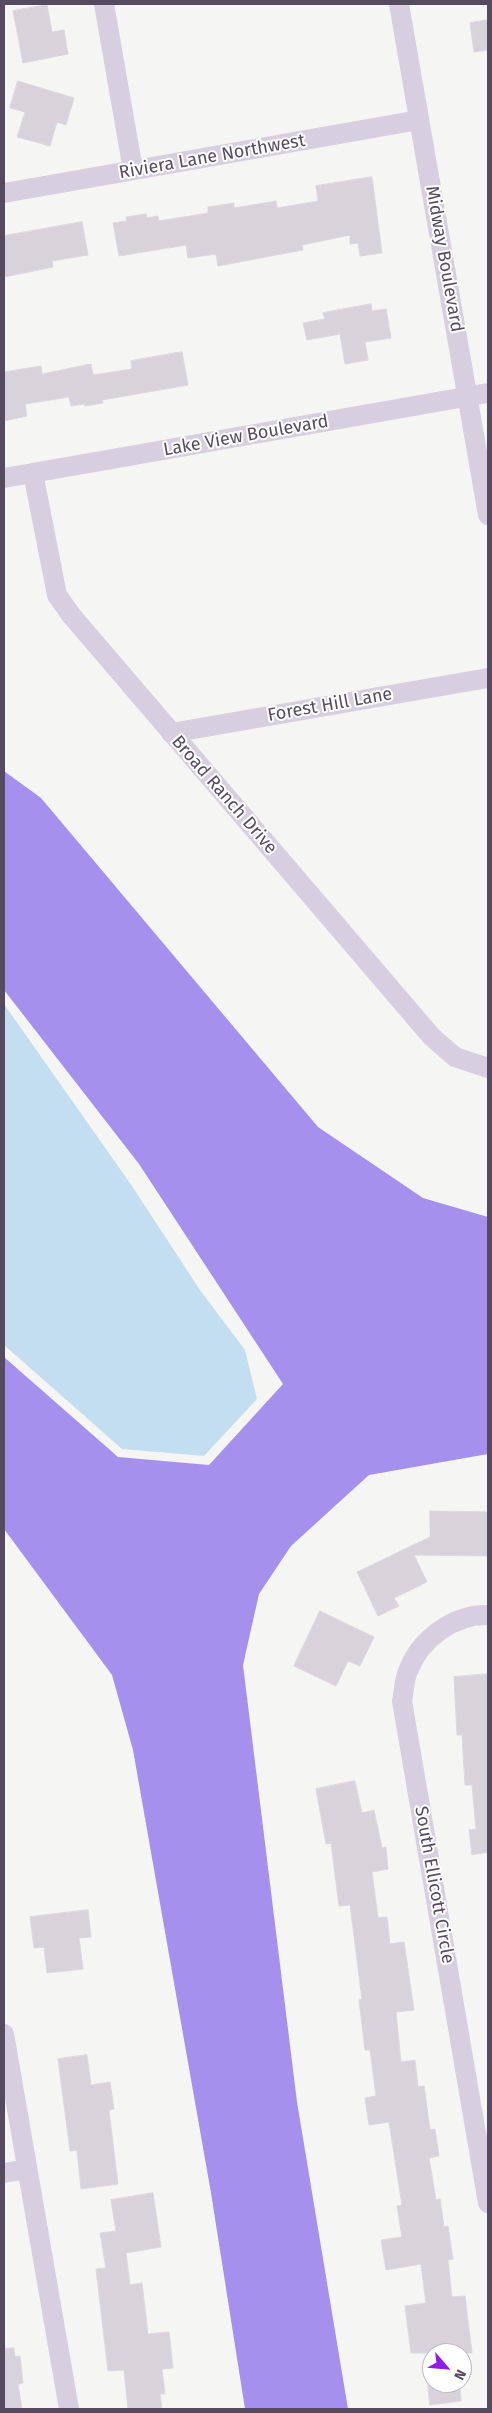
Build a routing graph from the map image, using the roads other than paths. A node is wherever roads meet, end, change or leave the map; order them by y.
1 (104, 4) edge
2 (399, 4) edge
3 (419, 120) junction
4 (133, 170) junction
5 (4, 193) edge
6 (488, 393) edge
7 (468, 396) junction
8 (33, 473) junction
9 (4, 478) edge
10 (488, 515) edge
11 (488, 678) edge
12 (171, 733) junction
13 (488, 1068) edge
14 (488, 1615) edge
15 (4, 2034) edge
16 (27, 2169) junction
17 (4, 2173) edge
18 (488, 2203) edge
19 (69, 2409) edge

1 - 4 street
2 - 3 street, Midway Boulevard
3 - 4 street, Riviera Lane Northwest
3 - 7 street, Midway Boulevard
4 - 5 street, Riviera Lane Northwest
6 - 7 street, Lake View Boulevard
7 - 8 street, Lake View Boulevard
7 - 10 street, Midway Boulevard
8 - 9 street, Lake View Boulevard
8 - 12 street, Broad Ranch Drive
11 - 12 street, Forest Hill Lane
12 - 13 street, Broad Ranch Drive
14 - 18 street, South Ellicott Circle
15 - 16 street
16 - 17 street
16 - 19 street

